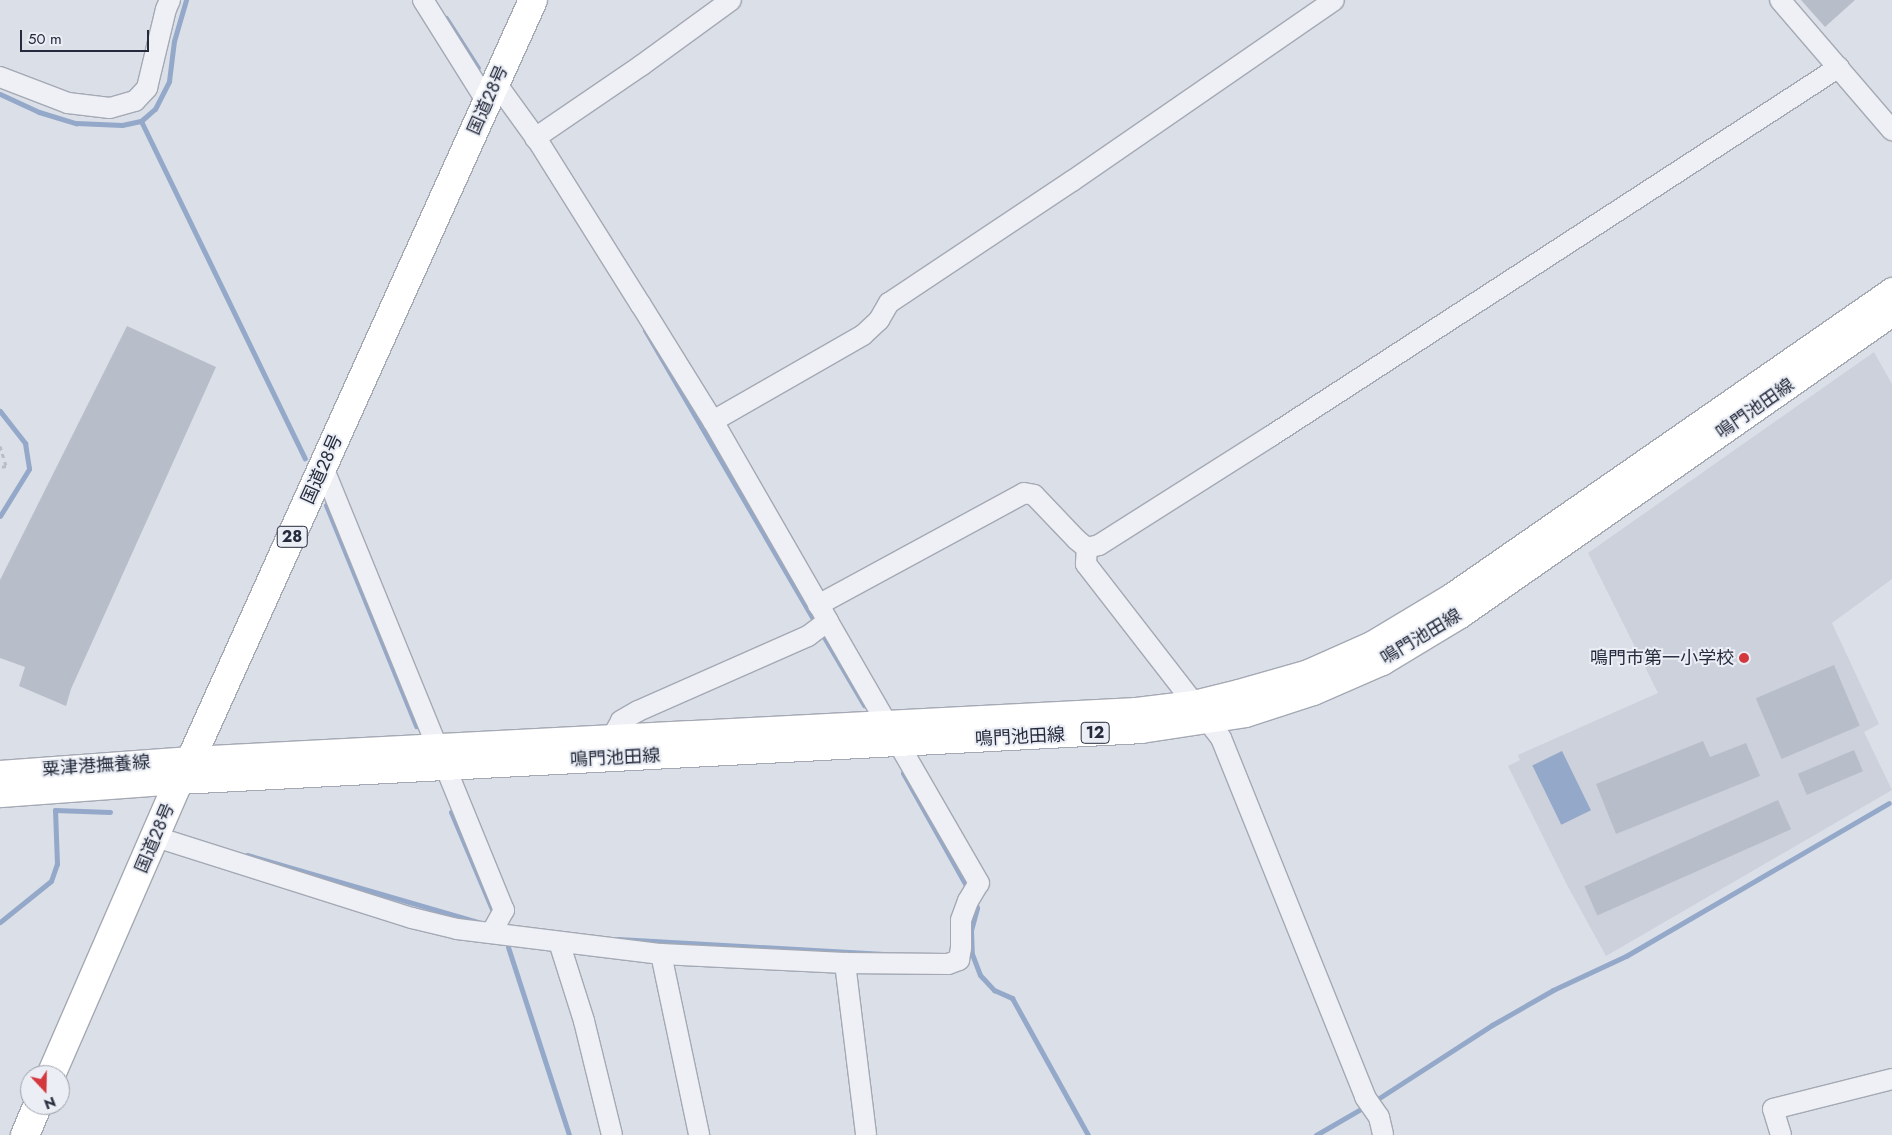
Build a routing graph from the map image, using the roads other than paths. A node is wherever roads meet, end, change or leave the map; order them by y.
1 (170, 0) edge
2 (423, 0) edge
3 (533, 0) edge
4 (731, 0) edge
5 (1334, 0) edge
6 (1780, 0) edge
7 (1839, 67) junction
8 (0, 77) edge
9 (492, 93) junction
10 (1892, 130) edge
11 (539, 144) junction
12 (1892, 290) edge
13 (1892, 313) edge
14 (713, 421) junction
15 (323, 467) junction
16 (1087, 548) junction
17 (819, 622) junction
18 (1201, 712) junction
19 (892, 733) junction
20 (612, 737) junction
21 (441, 756) junction
22 (185, 770) junction
23 (0, 773) edge
24 (0, 794) edge
25 (156, 837) junction
26 (491, 933) junction
27 (559, 942) junction
28 (661, 954) junction
29 (845, 963) junction
30 (55, 1065) edge
31 (1892, 1078) edge
32 (34, 1115) edge
33 (25, 1135) edge
34 (612, 1135) edge
35 (699, 1135) edge
36 (866, 1135) edge
37 (1383, 1135) edge
38 (1781, 1135) edge

1 - 8 street
2 - 9 street
3 - 9 highway, 国道28号 / 28
4 - 11 street
5 - 14 street
6 - 7 street
7 - 10 street
7 - 16 street
9 - 11 street
9 - 15 highway, 国道28号 / 28
11 - 14 street
12 - 18 main road, 鳴門池田線 / 12
13 - 18 main road, 鳴門池田線 / 12
14 - 17 street
15 - 21 street
15 - 22 highway, 国道28号 / 28
16 - 17 street
16 - 18 street
17 - 19 street
17 - 20 street
18 - 19 main road, 鳴門池田線 / 12
18 - 37 street
19 - 20 main road, 鳴門池田線 / 12
19 - 21 main road, 鳴門池田線 / 12
19 - 29 street
20 - 21 main road, 鳴門池田線 / 12
21 - 22 main road, 鳴門池田線 / 12
21 - 26 street
22 - 23 main road, 粟津港撫養線
22 - 24 main road, 粟津港撫養線
22 - 25 highway, 国道28号 / 28
25 - 26 street
25 - 30 highway, 国道28号 / 28
26 - 27 street
27 - 28 street
27 - 34 street
28 - 29 street
28 - 35 street
29 - 36 street
31 - 38 street
32 - 33 highway

